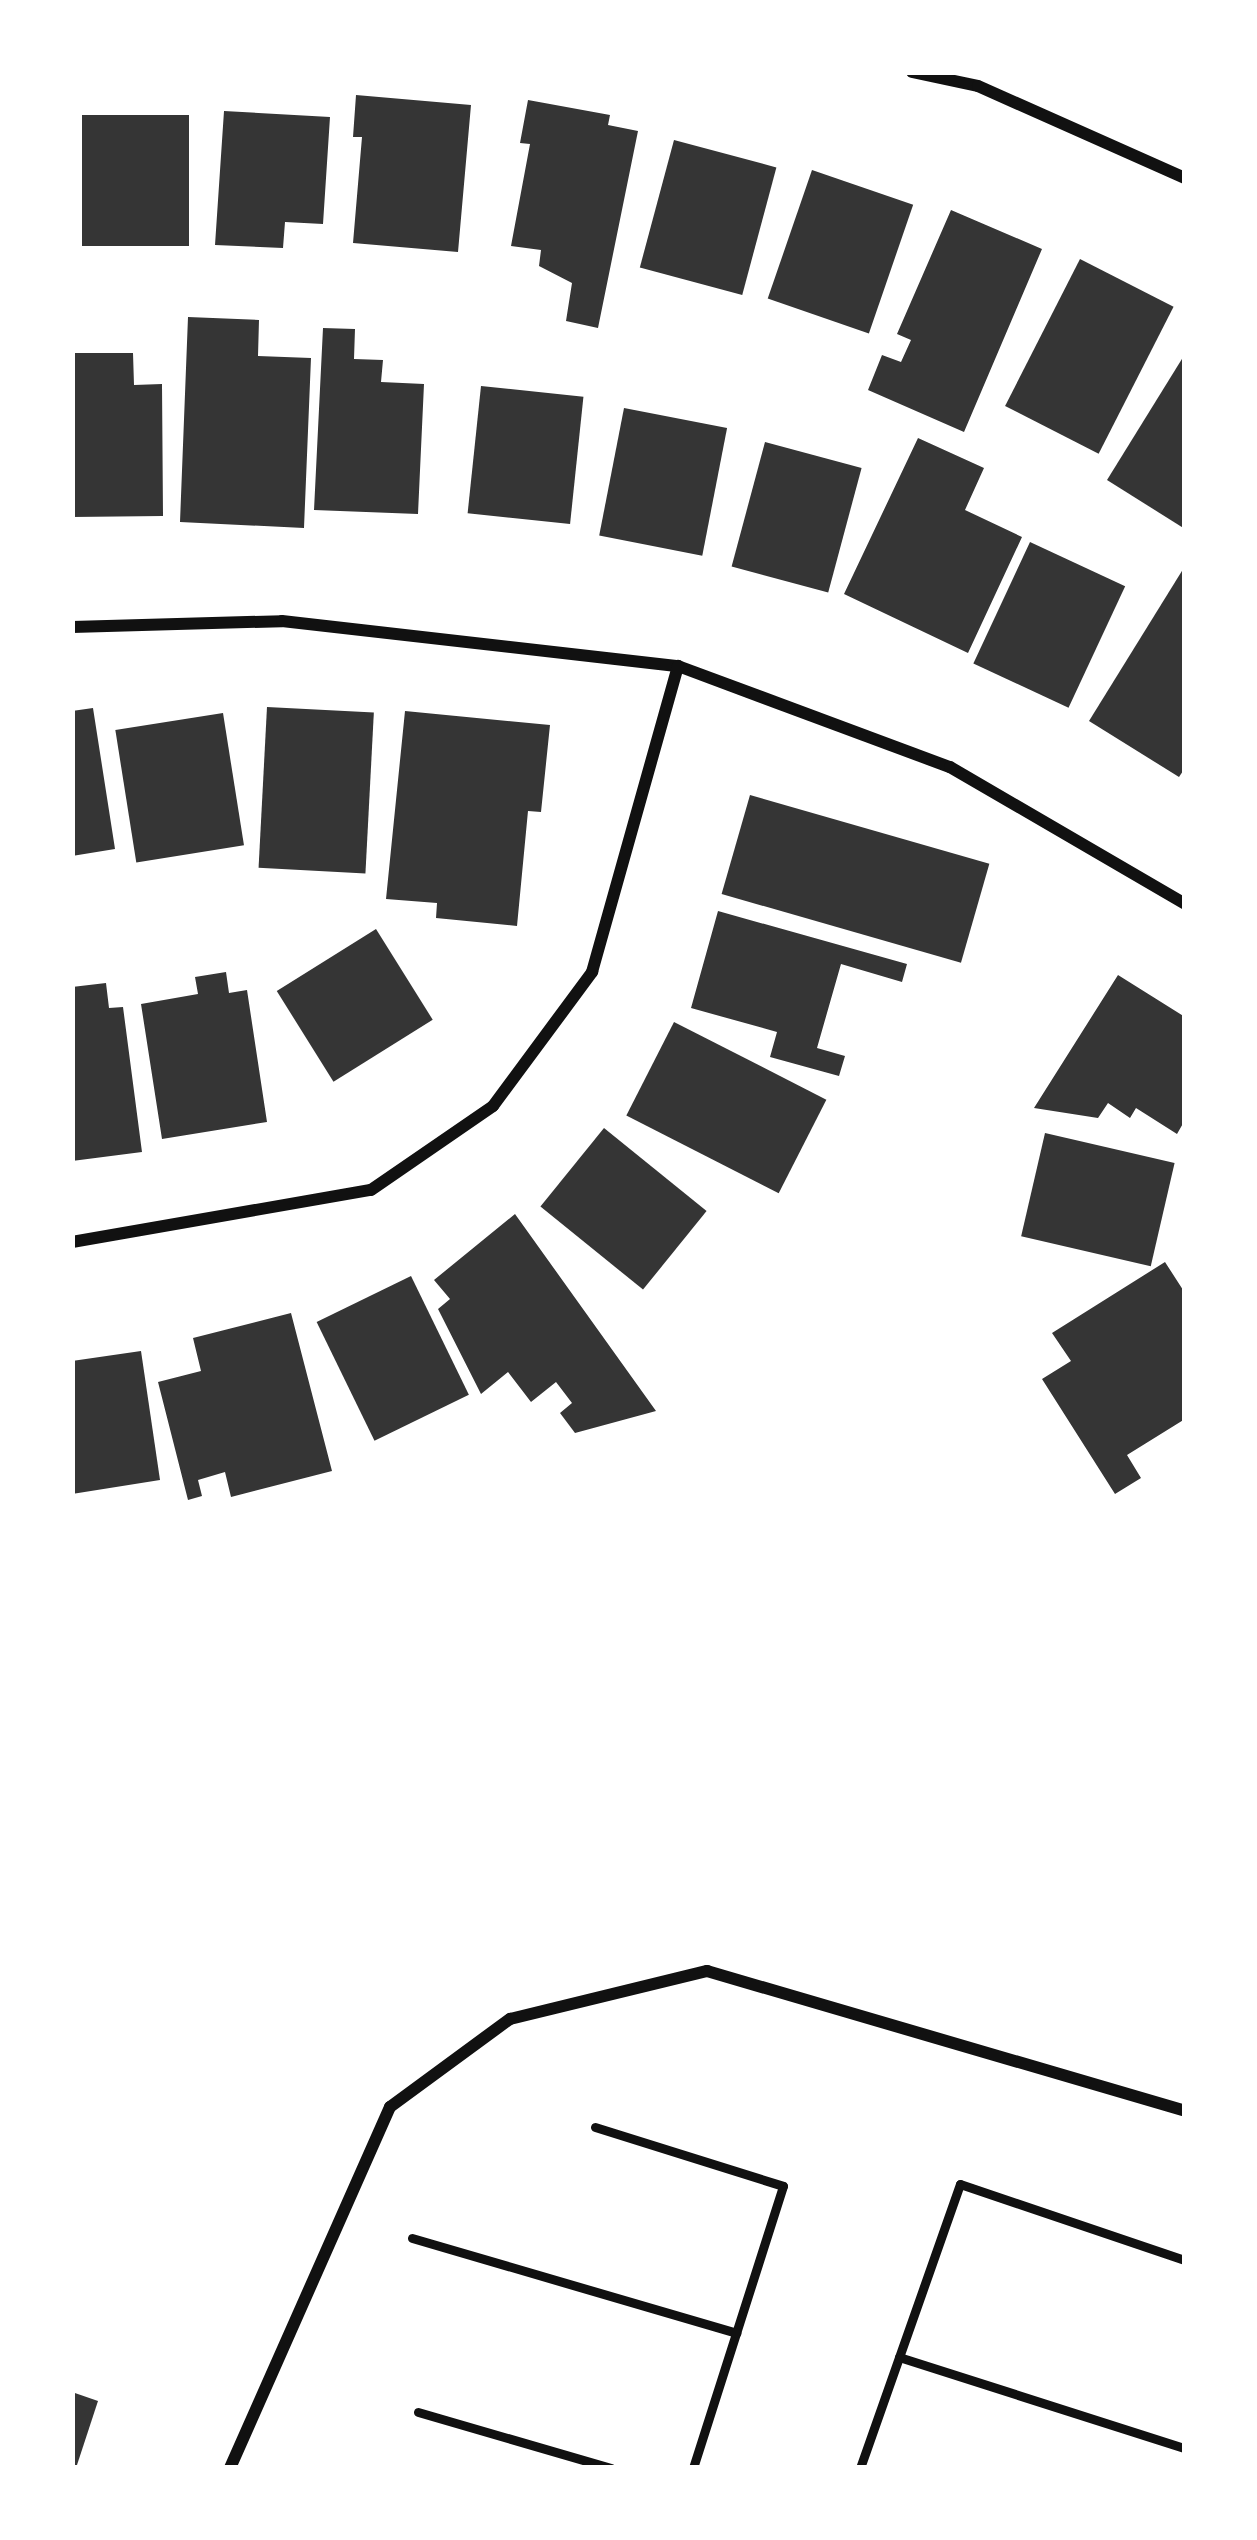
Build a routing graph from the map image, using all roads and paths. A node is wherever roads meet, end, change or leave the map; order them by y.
1 (911, 72) edge
2 (1185, 178) edge
3 (72, 627) edge
4 (678, 666) junction
5 (1185, 904) edge
6 (72, 1242) edge
7 (1185, 2111) edge
8 (595, 2127) dead end
9 (412, 2238) dead end
10 (1185, 2260) edge
11 (736, 2333) junction
12 (899, 2357) junction
13 (418, 2412) dead end
14 (1185, 2448) edge
15 (230, 2468) edge
16 (611, 2468) edge
17 (693, 2468) edge
18 (860, 2468) edge

1 - 2 street
3 - 4 street
4 - 5 street
4 - 6 street
7 - 15 street
8 - 11 lane
9 - 11 lane
10 - 12 lane
11 - 17 lane
12 - 14 lane
12 - 18 lane
13 - 16 lane

